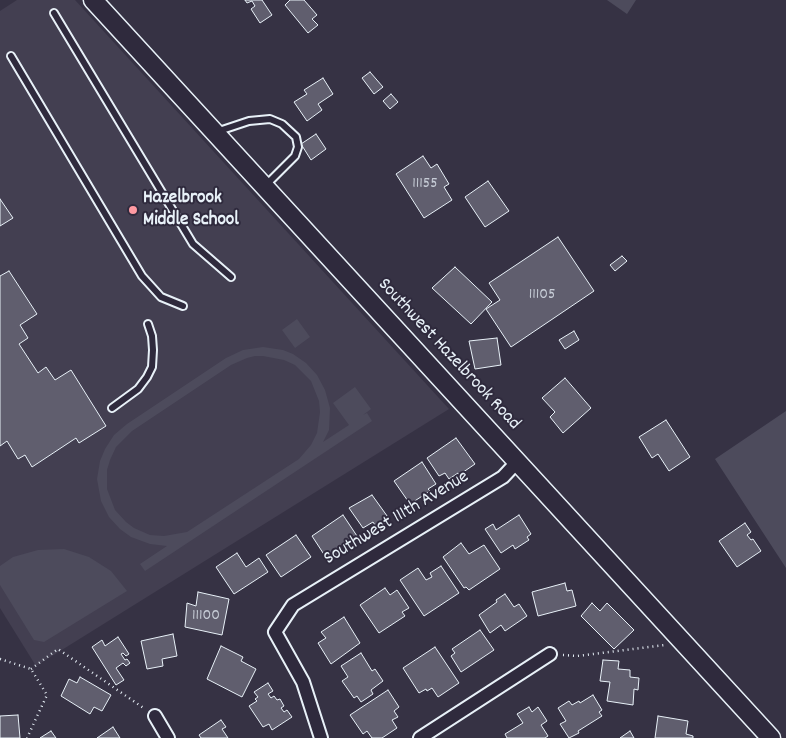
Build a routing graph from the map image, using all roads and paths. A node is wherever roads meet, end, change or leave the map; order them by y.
1 (93, 0) edge
2 (54, 13) dead end
3 (10, 56) dead end
4 (215, 132) junction
5 (264, 186) junction
6 (231, 277) dead end
7 (183, 306) dead end
8 (148, 324) dead end
9 (112, 408) dead end
10 (517, 462) junction
11 (676, 633) junction
12 (550, 654) joint
13 (0, 659) edge
14 (31, 669) junction
15 (154, 716) joint
16 (27, 738) edge
17 (168, 738) edge
18 (321, 738) edge
19 (420, 738) edge
20 (771, 738) edge

1 - 4 street, Southwest Hazelbrook Road
2 - 6 lane
3 - 7 lane
4 - 5 street, Southwest Hazelbrook Road
4 - 5 lane
5 - 10 street, Southwest Hazelbrook Road
8 - 9 lane
10 - 11 street, Southwest Hazelbrook Road
10 - 18 street, Southwest 111th Avenue
11 - 12 path
11 - 20 street, Southwest Hazelbrook Road
12 - 19 street
13 - 14 path
14 - 15 path
14 - 16 path
15 - 17 street

